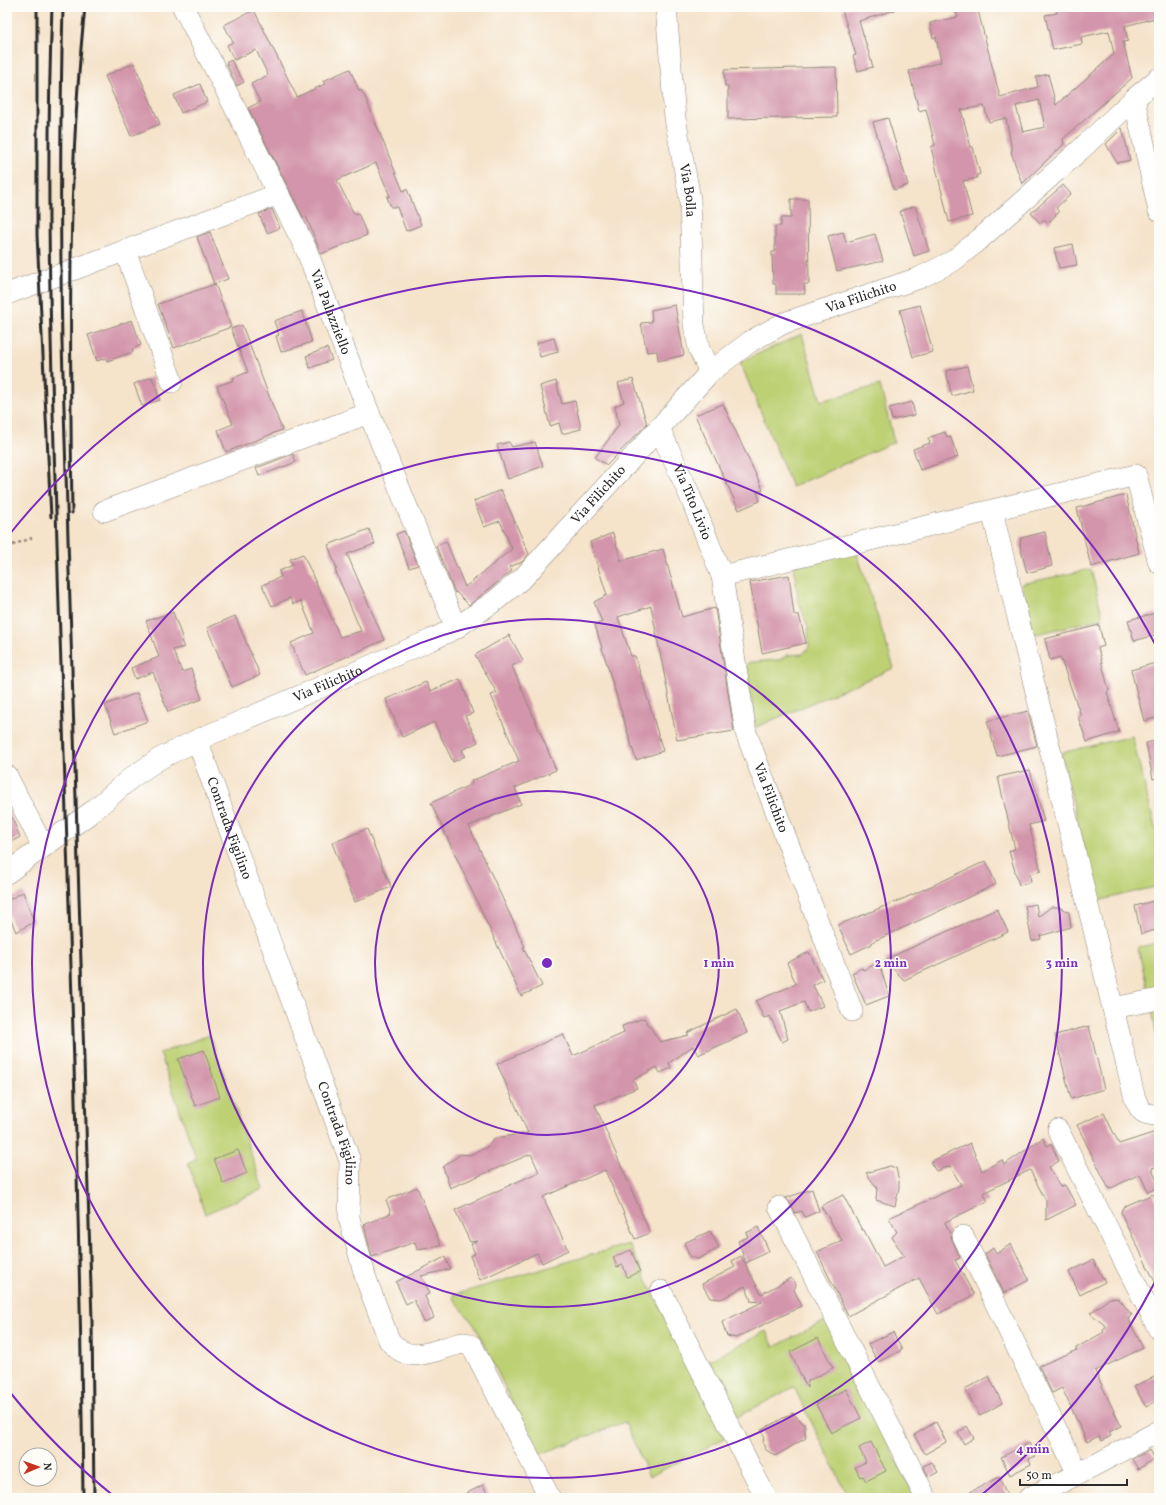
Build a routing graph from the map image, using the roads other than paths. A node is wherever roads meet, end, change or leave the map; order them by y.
1 (182, 7) edge
2 (666, 7) edge
3 (1159, 78) edge
4 (1134, 98) junction
5 (280, 194) junction
6 (1159, 211) edge
7 (125, 250) junction
8 (7, 294) edge
9 (710, 372) junction
10 (172, 382) dead end
11 (369, 413) junction
12 (659, 428) junction
13 (104, 511) dead end
14 (992, 511) junction
15 (1159, 564) edge
16 (722, 576) junction
17 (456, 628) junction
18 (197, 740) junction
19 (7, 776) edge
20 (43, 847) junction
21 (7, 873) edge
22 (1159, 999) edge
23 (1113, 1008) junction
24 (852, 1011) dead end
25 (1159, 1115) edge
26 (1058, 1130) dead end
27 (779, 1207) dead end
28 (963, 1236) dead end
29 (661, 1291) dead end
30 (1159, 1330) edge
31 (1159, 1431) edge
32 (1078, 1474) junction
33 (550, 1498) edge
34 (766, 1498) edge
35 (926, 1498) edge
36 (1028, 1498) edge

1 - 5 street, Via Palazziello
2 - 9 street, Via Bolla
3 - 4 street, Via Filichito
4 - 6 street
4 - 9 street, Via Filichito
5 - 7 street
5 - 11 street, Via Palazziello
7 - 8 street
7 - 10 street
9 - 12 street, Via Filichito
11 - 13 street
11 - 17 street, Via Palazziello
12 - 16 street, Via Tito Livio
12 - 17 street, Via Filichito
14 - 15 street
14 - 16 street
14 - 23 street
16 - 24 street, Via Filichito
17 - 18 street, Via Filichito
18 - 20 street, Via Filichito
18 - 33 street, Contrada Figilino
19 - 20 street
20 - 21 street, Via Filichito
22 - 23 street
23 - 25 street
26 - 30 street
27 - 35 street
28 - 32 street
29 - 34 street
31 - 32 street
32 - 36 street

